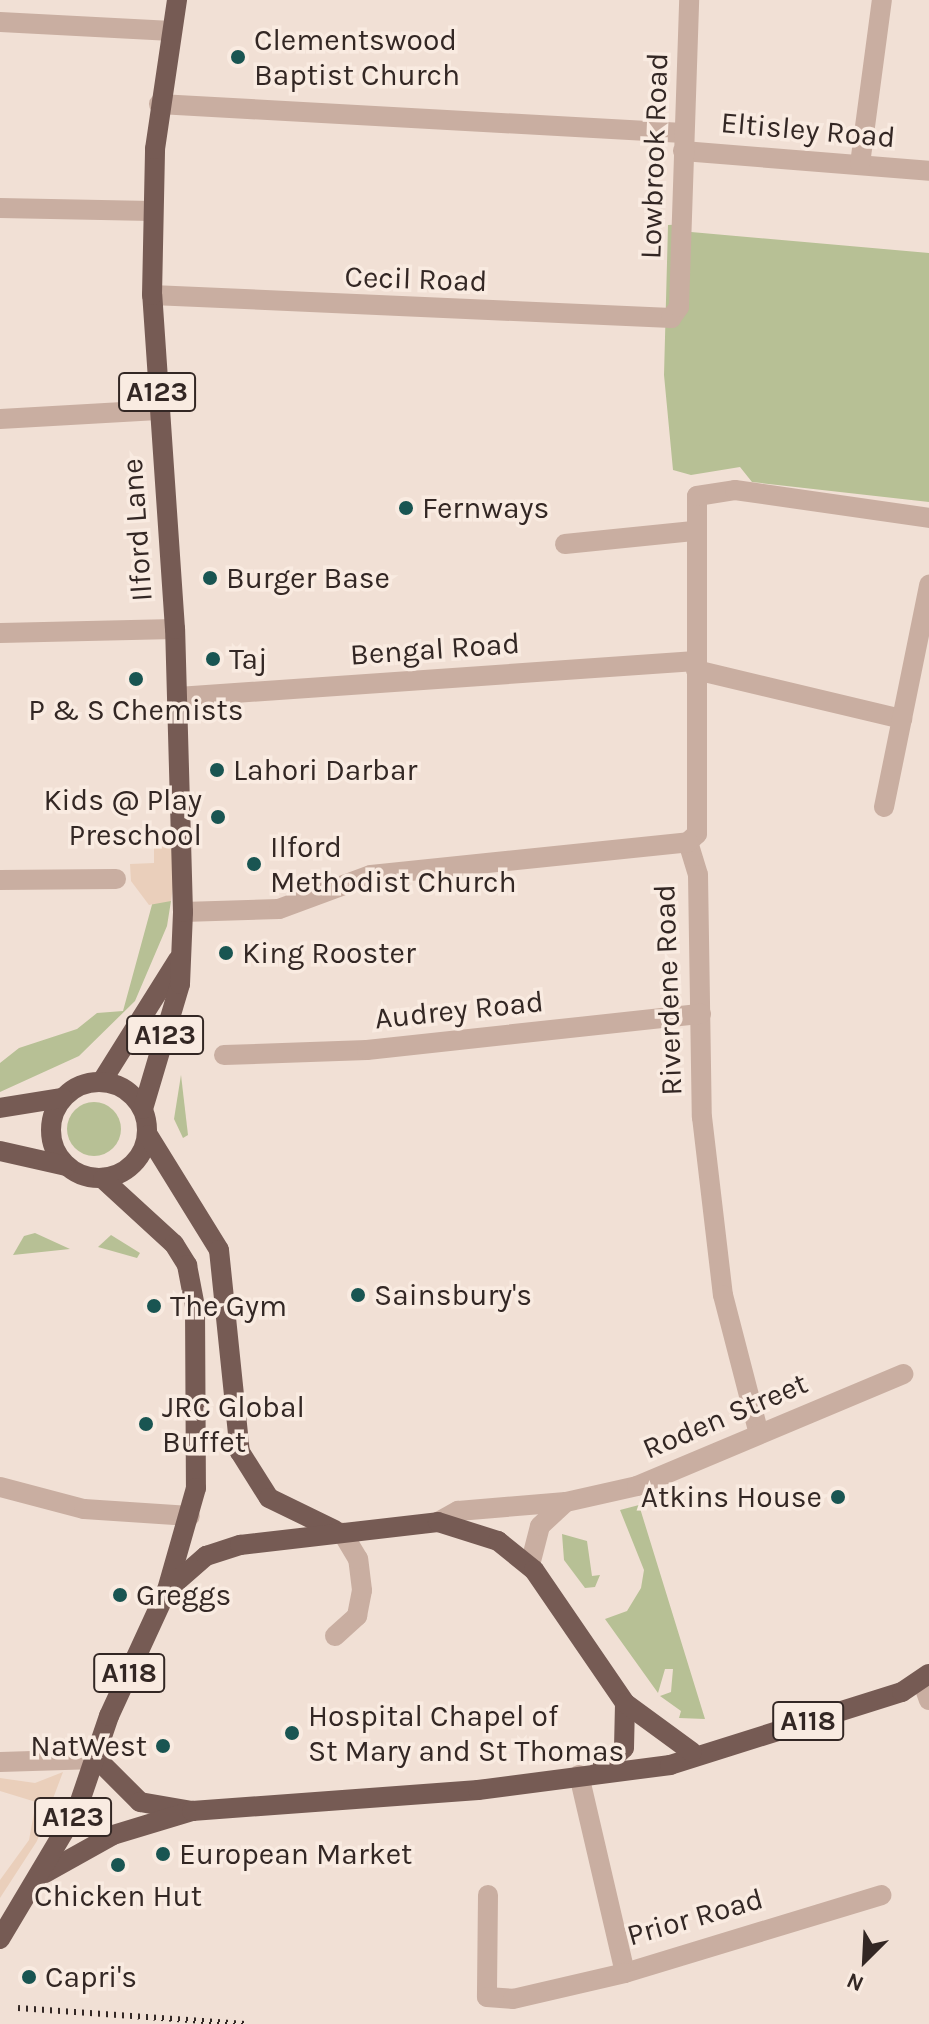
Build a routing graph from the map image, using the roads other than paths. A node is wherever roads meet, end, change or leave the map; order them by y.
1 (177, 0) edge
2 (689, 0) edge
3 (882, 0) edge
4 (0, 22) edge
5 (172, 31) junction
6 (159, 104) junction
7 (683, 142) junction
8 (860, 164) junction
9 (929, 171) edge
10 (0, 208) edge
11 (152, 211) junction
12 (152, 295) junction
13 (674, 314) joint
14 (158, 410) junction
15 (0, 419) edge
16 (929, 518) edge
17 (693, 531) junction
18 (565, 544) dead end
19 (929, 585) edge
20 (175, 629) junction
21 (0, 633) edge
22 (696, 666) junction
23 (178, 697) junction
24 (902, 719) junction
25 (884, 807) dead end
26 (688, 842) junction
27 (116, 879) dead end
28 (0, 880) edge
29 (183, 912) junction
30 (178, 960) junction
31 (701, 1014) junction
32 (224, 1055) dead end
33 (102, 1081) junction
34 (62, 1098) junction
35 (0, 1108) edge
36 (143, 1109) junction
37 (148, 1135) junction
38 (0, 1151) edge
39 (66, 1166) junction
40 (103, 1179) junction
41 (903, 1374) dead end
42 (759, 1434) junction
43 (0, 1487) edge
44 (566, 1502) junction
45 (190, 1516) junction
46 (438, 1522) junction
47 (342, 1532) junction
48 (530, 1565) junction
49 (167, 1590) junction
50 (335, 1636) dead end
51 (927, 1685) edge
52 (625, 1703) junction
53 (692, 1752) junction
54 (97, 1759) junction
55 (0, 1762) edge
56 (588, 1775) junction
57 (192, 1811) junction
58 (45, 1873) junction
59 (488, 1895) dead end
60 (881, 1895) dead end
61 (0, 1937) edge
62 (625, 1973) junction

1 - 5 main road, Ilford Lane / A123
2 - 7 street, Lowbrook Road
3 - 8 street
4 - 5 street
5 - 6 main road, Ilford Lane / A123
6 - 7 street, Eltisley Road
6 - 11 main road, Ilford Lane / A123
7 - 8 street, Eltisley Road
7 - 13 street, Lowbrook Road
8 - 9 street, Eltisley Road
10 - 11 street
11 - 12 main road, Ilford Lane / A123
12 - 13 street, Cecil Road
12 - 14 main road, Ilford Lane / A123
14 - 15 street
14 - 20 main road, Ilford Lane / A123
16 - 17 street, Riverdene Road
17 - 18 street
17 - 22 street, Riverdene Road
19 - 24 street
20 - 21 street
20 - 23 main road, Ilford Lane / A123
22 - 23 street, Bengal Road
22 - 24 street, Bengal Road
22 - 26 street, Riverdene Road
23 - 29 main road, Ilford Lane / A123
24 - 25 street
26 - 29 street
26 - 31 street, Riverdene Road
27 - 28 street
29 - 30 main road, Ilford Lane / A123
30 - 33 main road, Ilford Lane / A123
30 - 36 main road, Ilford Lane / A123
31 - 32 street, Audrey Road
31 - 42 street, Riverdene Road
33 - 34 main road
33 - 36 main road
34 - 35 main road
34 - 39 main road
36 - 37 main road, A118
37 - 40 main road
37 - 47 main road, A118
38 - 39 main road, A118
39 - 40 main road, A118
40 - 45 main road, A118
41 - 42 street, Roden Street
42 - 44 street, Roden Street
43 - 45 street
44 - 46 street, Roden Street
44 - 48 street
45 - 49 main road, A118
46 - 47 main road, A118
46 - 48 main road, A118
47 - 49 main road, A118
47 - 50 street
48 - 52 main road, A118
49 - 54 main road, A118
51 - 53 main road, A118
52 - 53 main road, A118
52 - 56 main road
53 - 56 main road, A118
54 - 55 street
54 - 57 main road, A118
54 - 58 main road, A123
56 - 57 main road, A118
56 - 62 street, Prior Road
57 - 58 main road, A118
58 - 61 main road, A123
59 - 62 street
60 - 62 street, Prior Road

